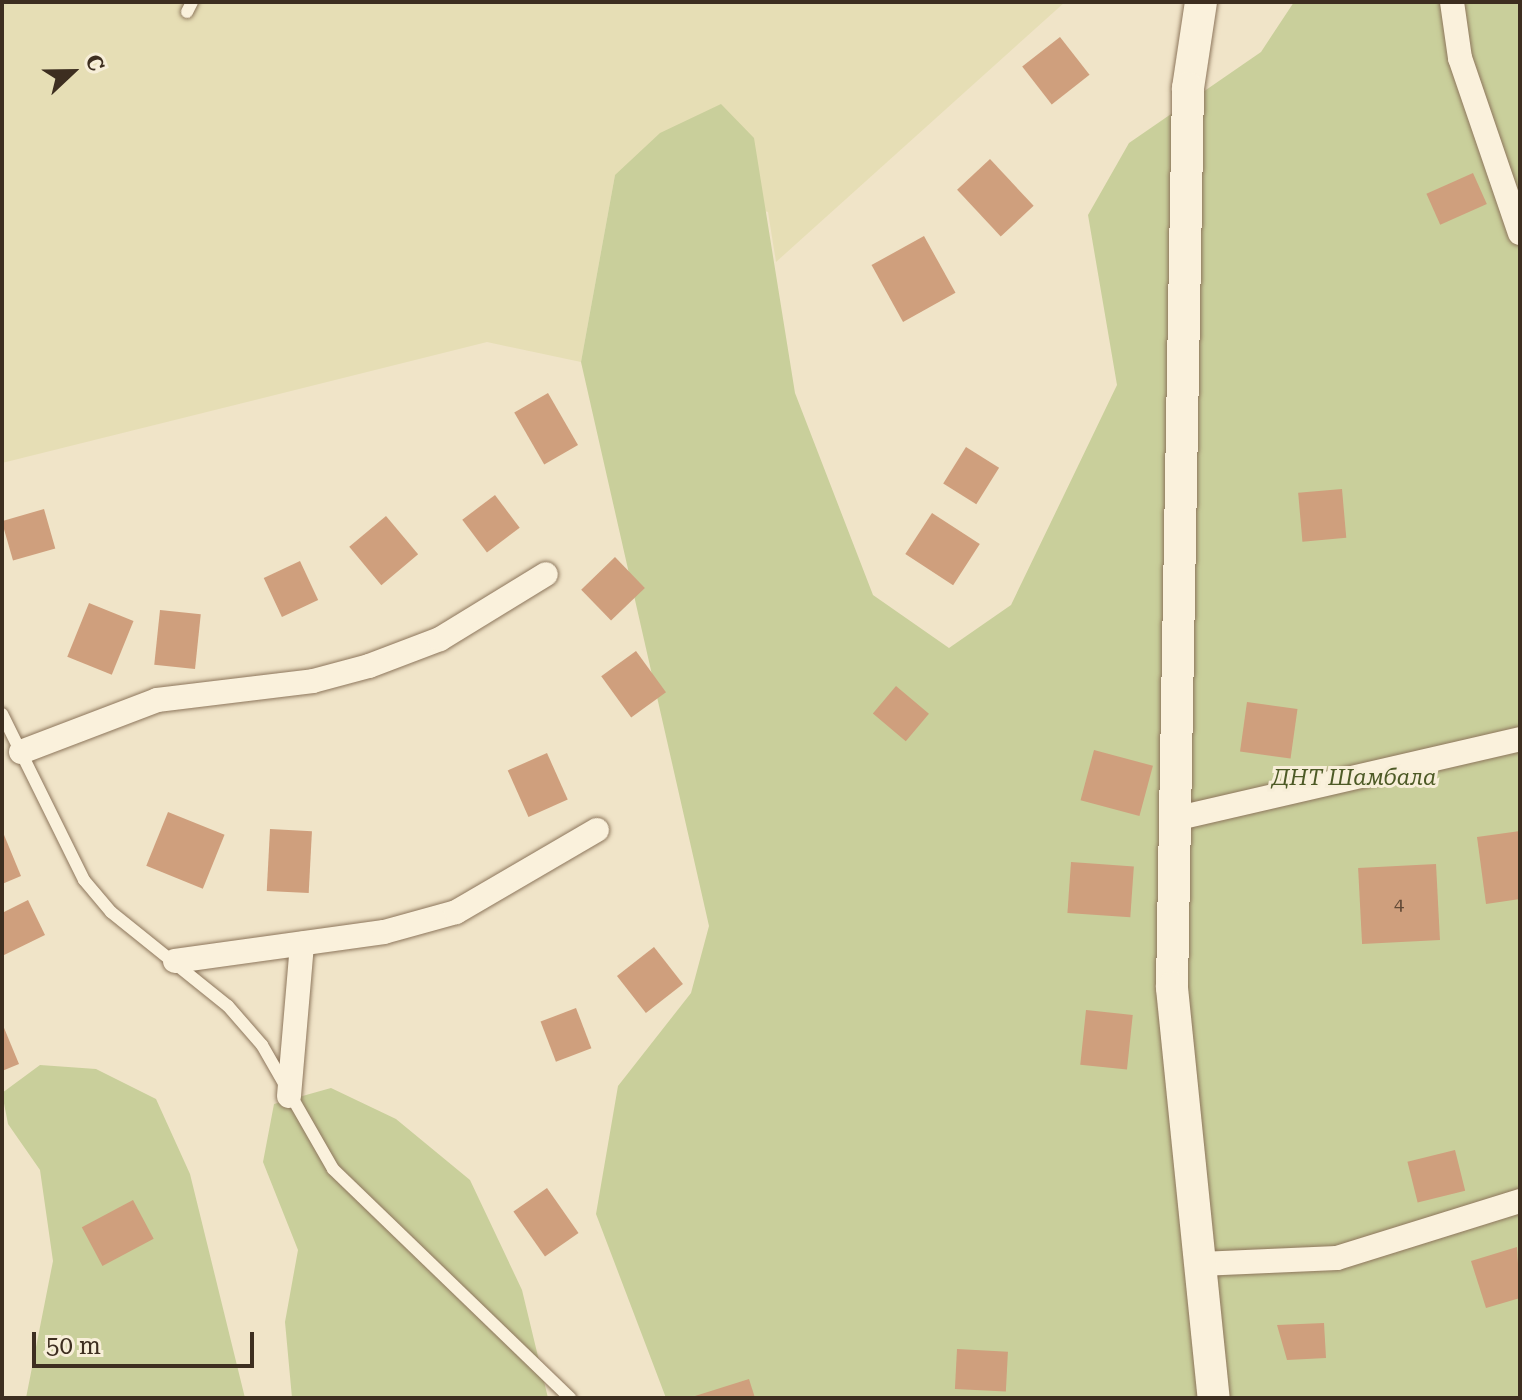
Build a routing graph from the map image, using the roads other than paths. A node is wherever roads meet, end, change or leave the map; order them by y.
1 (1201, 2) edge
2 (1458, 9) edge
3 (1520, 233) edge
4 (546, 574) dead end
5 (2, 714) edge
6 (1520, 739) edge
7 (21, 752) junction
8 (1174, 819) junction
9 (597, 830) dead end
10 (302, 944) junction
11 (175, 961) junction
12 (289, 1096) junction
13 (1520, 1201) edge
14 (1200, 1264) junction
15 (570, 1398) edge
16 (1214, 1398) edge

1 - 8 street
2 - 3 street
4 - 7 street
5 - 7 lane
6 - 8 street
7 - 11 lane
8 - 14 street
9 - 10 street
10 - 11 street
10 - 12 street
11 - 12 lane
12 - 15 lane
13 - 14 street
14 - 16 street

